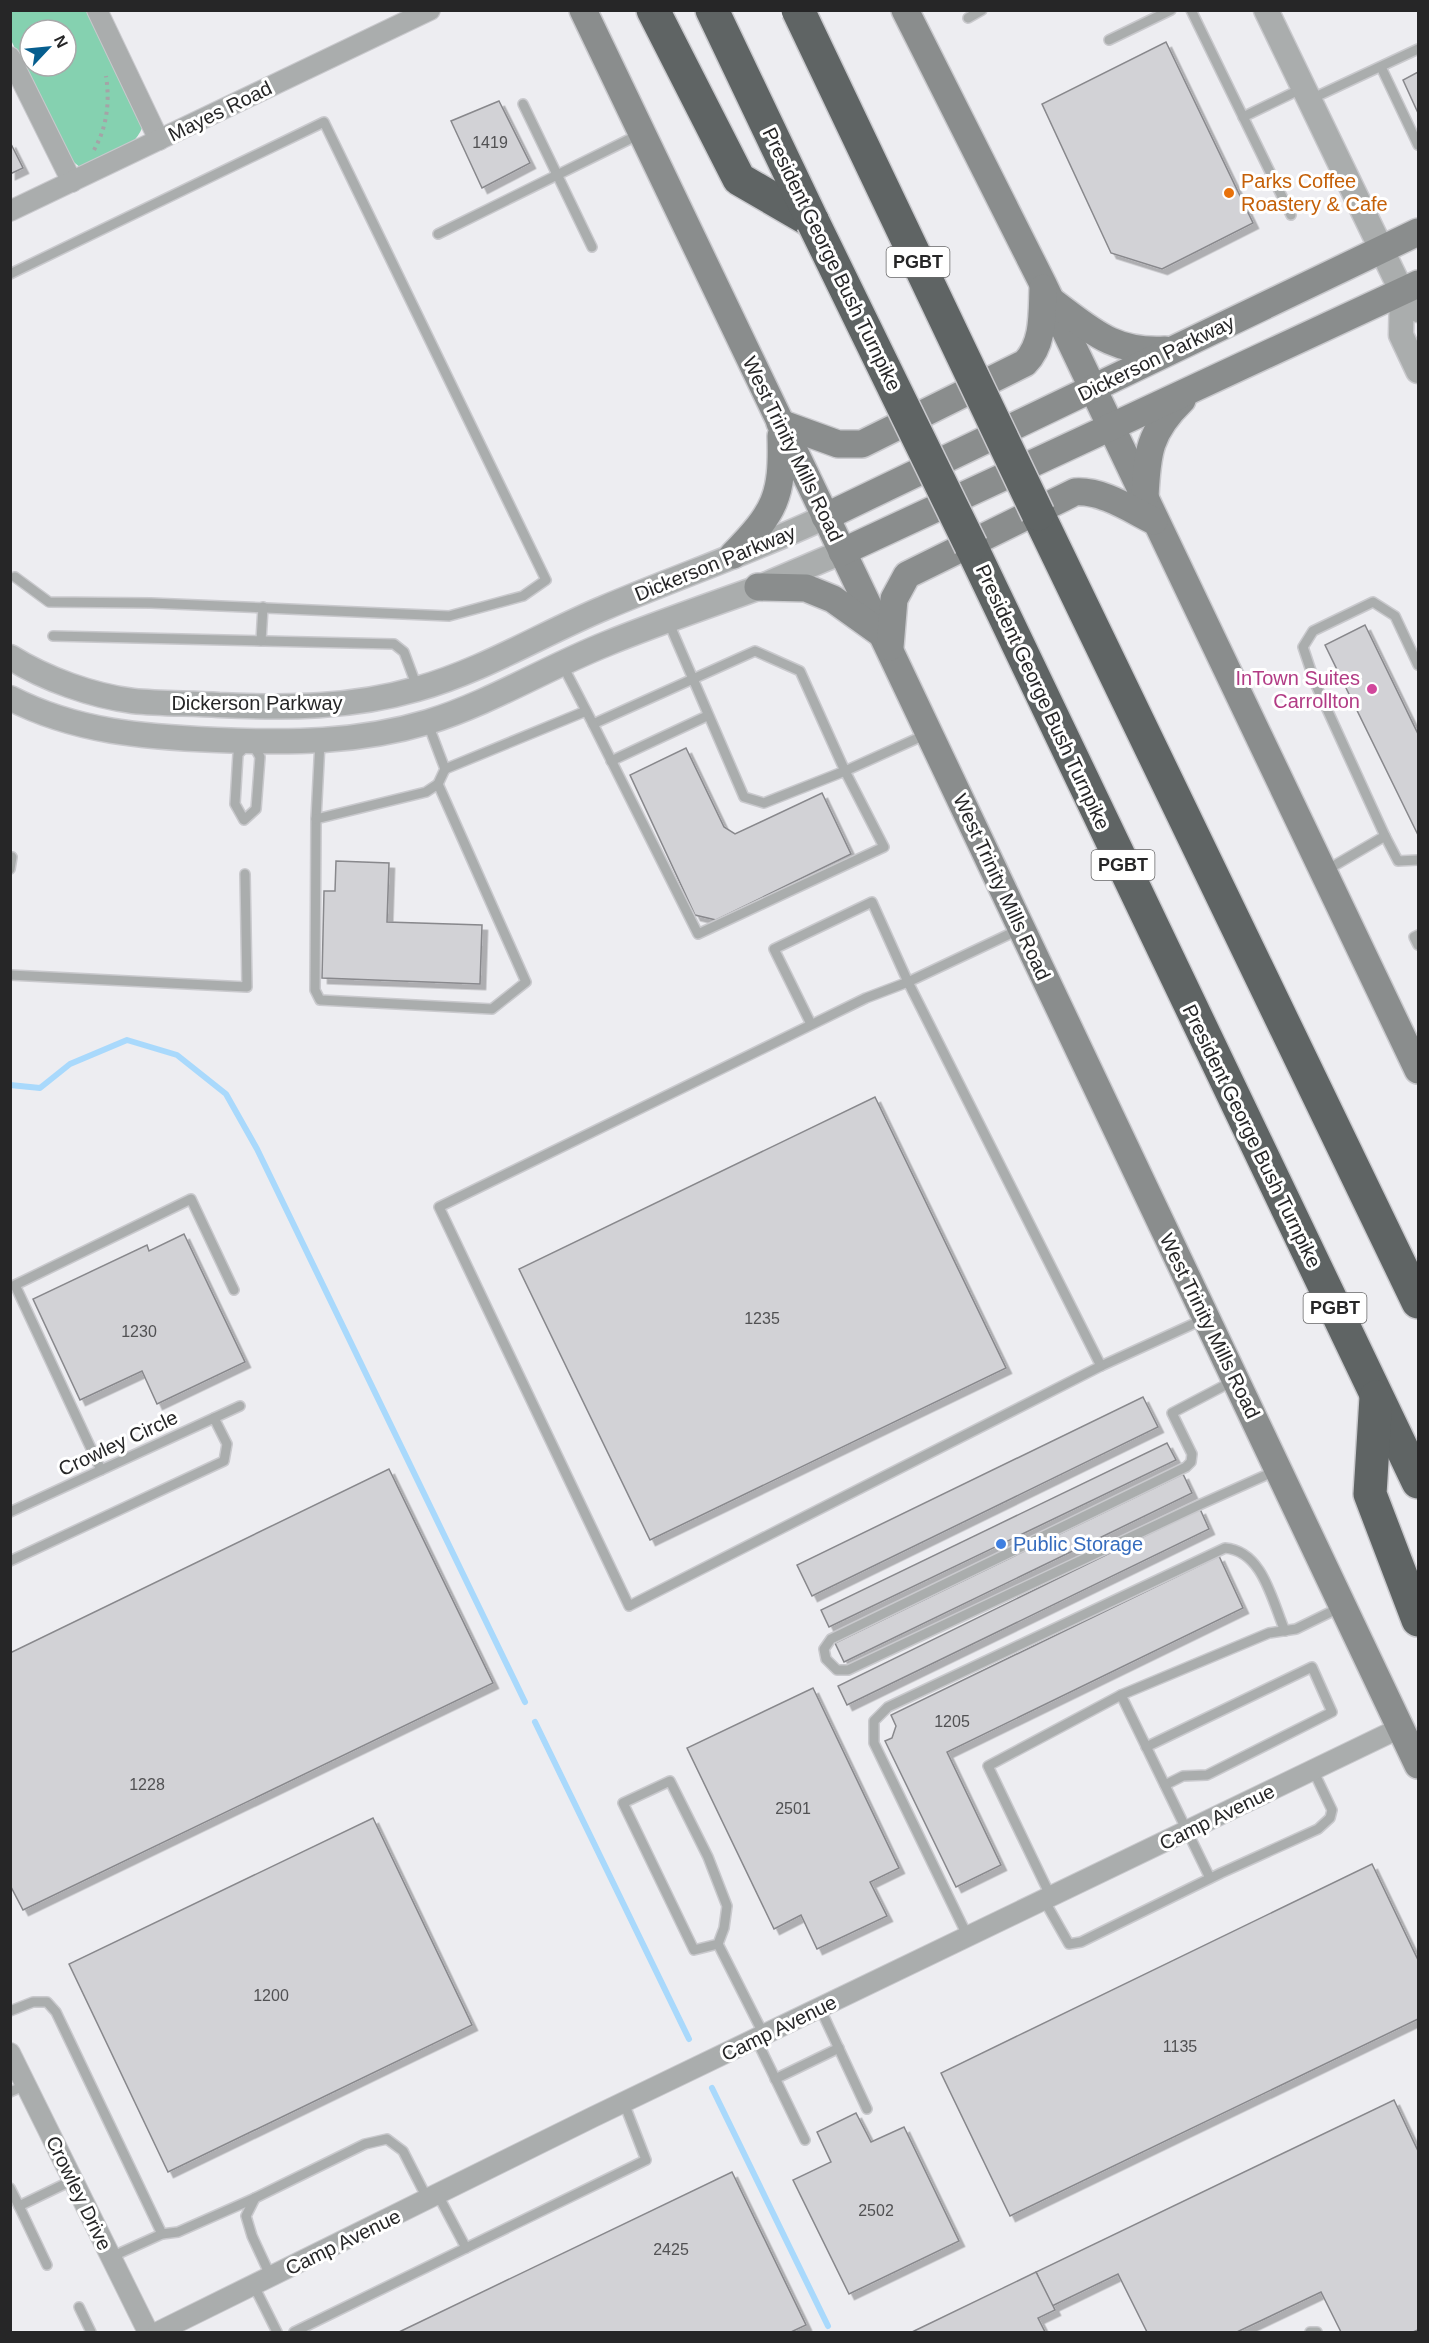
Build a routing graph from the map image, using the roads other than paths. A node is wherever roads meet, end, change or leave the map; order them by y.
1 (97, 10) edge
2 (430, 10) edge
3 (583, 10) edge
4 (653, 10) edge
5 (712, 10) edge
6 (798, 10) edge
7 (904, 10) edge
8 (982, 10) edge
9 (1171, 10) edge
10 (1191, 10) edge
11 (1266, 10) edge
12 (968, 18) dead end
13 (1109, 40) dead end
14 (1419, 49) edge
15 (10, 57) edge
16 (1381, 67) junction
17 (1306, 94) junction
18 (523, 104) dead end
19 (1243, 117) junction
20 (642, 133) junction
21 (159, 140) junction
22 (1419, 145) edge
23 (556, 175) junction
24 (72, 182) junction
25 (10, 211) edge
26 (1291, 215) dead end
27 (813, 222) junction
28 (1419, 232) edge
29 (438, 234) dead end
30 (592, 247) dead end
31 (1381, 250) junction
32 (10, 274) edge
33 (1047, 292) junction
34 (1413, 295) edge
35 (1173, 349) junction
36 (1419, 370) edge
37 (1093, 389) junction
38 (1191, 391) junction
39 (780, 423) junction
40 (1111, 428) junction
41 (1150, 511) junction
42 (825, 516) junction
43 (842, 552) junction
44 (733, 555) junction
45 (12, 575) edge
46 (758, 587) junction
47 (263, 607) junction
48 (667, 620) junction
49 (53, 636) dead end
50 (261, 641) junction
51 (886, 641) junction
52 (10, 657) edge
53 (562, 664) junction
54 (1419, 665) edge
55 (691, 680) junction
56 (418, 689) junction
57 (10, 698) edge
58 (245, 706) junction
59 (315, 707) junction
60 (586, 711) junction
61 (707, 716) junction
62 (428, 722) junction
63 (593, 724) junction
64 (929, 733) junction
65 (251, 741) junction
66 (320, 742) junction
67 (611, 762) junction
68 (445, 770) junction
69 (845, 771) junction
70 (438, 784) junction
71 (316, 819) junction
72 (1385, 837) junction
73 (12, 857) edge
74 (1419, 860) edge
75 (10, 869) edge
76 (1325, 871) junction
77 (245, 874) dead end
78 (1020, 929) junction
79 (1419, 935) edge
80 (1419, 945) edge
81 (10, 975) edge
82 (908, 982) junction
83 (811, 1024) junction
84 (1419, 1070) edge
85 (234, 1290) dead end
86 (1419, 1302) edge
87 (1206, 1318) junction
88 (1101, 1366) junction
89 (1236, 1380) junction
90 (1376, 1395) junction
91 (240, 1406) dead end
92 (214, 1418) junction
93 (101, 1470) junction
94 (1279, 1470) junction
95 (1419, 1482) edge
96 (10, 1512) edge
97 (10, 1562) edge
98 (1344, 1606) junction
99 (1419, 1620) edge
100 (1284, 1631) junction
101 (1121, 1695) junction
102 (1402, 1727) junction
103 (1146, 1747) junction
104 (1419, 1765) edge
105 (1313, 1770) junction
106 (1165, 1785) junction
107 (1187, 1831) junction
108 (1210, 1878) junction
109 (1048, 1898) junction
110 (968, 1937) junction
111 (718, 1944) junction
112 (820, 2008) junction
113 (10, 2012) edge
114 (760, 2037) junction
115 (838, 2048) junction
116 (10, 2053) edge
117 (775, 2079) junction
118 (18, 2089) edge
119 (624, 2103) junction
120 (867, 2109) dead end
121 (805, 2140) dead end
122 (73, 2180) junction
123 (10, 2188) edge
124 (433, 2197) junction
125 (255, 2198) junction
126 (19, 2205) junction
127 (162, 2234) junction
128 (466, 2248) junction
129 (111, 2257) junction
130 (47, 2265) dead end
131 (262, 2282) junction
132 (79, 2307) dead end
133 (91, 2332) edge
134 (148, 2332) edge
135 (158, 2332) edge
136 (277, 2332) edge
137 (294, 2332) edge
138 (1310, 2332) edge
139 (1317, 2332) edge

1 - 21 street
2 - 21 street, Mayes Road
3 - 20 main road, West Trinity Mills Road
4 - 27 highway
5 - 27 highway, President George Bush Turnpike / PGBT
6 - 86 highway, PGBT, bridge
7 - 33 main road
8 - 12 lane
9 - 13 lane
10 - 19 lane
11 - 17 street
14 - 16 lane
15 - 24 street
16 - 17 lane
16 - 22 lane
17 - 19 lane
17 - 31 street
18 - 23 lane
19 - 26 lane
20 - 23 lane
20 - 39 main road, West Trinity Mills Road
21 - 24 street, Mayes Road
23 - 29 lane
23 - 30 lane
24 - 25 street, Mayes Road
27 - 90 highway, President George Bush Turnpike / PGBT, bridge
28 - 31 main road, Dickerson Parkway
31 - 34 street
31 - 35 main road, Dickerson Parkway
32 - 47 lane
33 - 35 main road
33 - 37 main road
33 - 39 main road
34 - 36 street
34 - 38 main road, Dickerson Parkway
35 - 37 main road, Dickerson Parkway
37 - 40 main road
37 - 42 main road, Dickerson Parkway
38 - 40 main road, Dickerson Parkway
38 - 41 main road
39 - 42 main road, West Trinity Mills Road
39 - 44 main road
40 - 41 main road
40 - 43 main road, Dickerson Parkway
41 - 51 main road
41 - 76 main road
42 - 43 main road, West Trinity Mills Road
42 - 44 street, Dickerson Parkway
43 - 46 street, Dickerson Parkway
43 - 51 main road, West Trinity Mills Road
44 - 56 street, Dickerson Parkway
45 - 47 lane
46 - 48 street, Dickerson Parkway
46 - 51 main road
47 - 50 lane
48 - 53 street, Dickerson Parkway
48 - 55 lane
49 - 50 lane
50 - 56 lane
51 - 64 main road, West Trinity Mills Road
52 - 58 street, Dickerson Parkway
53 - 60 lane
53 - 62 street, Dickerson Parkway
54 - 72 lane
55 - 61 lane
55 - 63 lane
55 - 69 lane
56 - 59 street, Dickerson Parkway
56 - 62 street
57 - 65 street, Dickerson Parkway
58 - 59 street, Dickerson Parkway
58 - 65 street
59 - 66 street
60 - 63 lane
60 - 68 lane
61 - 67 lane
61 - 69 lane
62 - 66 street, Dickerson Parkway
62 - 68 lane
63 - 67 lane
64 - 69 lane
64 - 78 main road, West Trinity Mills Road
65 - 65 lane
65 - 66 street, Dickerson Parkway
66 - 71 lane
67 - 69 lane
68 - 70 lane
70 - 71 lane
70 - 71 lane
72 - 74 lane
72 - 76 lane
73 - 75 lane
76 - 84 main road
77 - 81 lane
78 - 82 lane
78 - 87 main road, West Trinity Mills Road
79 - 80 lane
82 - 83 lane
82 - 83 lane
82 - 88 lane
83 - 88 lane
85 - 93 lane
87 - 88 lane
87 - 89 main road, West Trinity Mills Road
89 - 94 main road, West Trinity Mills Road
89 - 94 lane
90 - 95 highway, President George Bush Turnpike / PGBT
90 - 99 highway
91 - 92 lane, Crowley Circle
92 - 93 lane, Crowley Circle
92 - 97 lane
93 - 96 lane, Crowley Circle
94 - 98 main road, West Trinity Mills Road
98 - 100 lane
98 - 102 main road, West Trinity Mills Road
100 - 101 lane
100 - 110 lane
101 - 103 lane
101 - 109 lane
102 - 104 main road, West Trinity Mills Road
102 - 105 street, Camp Avenue
103 - 106 lane
103 - 106 lane
105 - 107 street, Camp Avenue
105 - 108 lane
106 - 107 lane
107 - 108 lane
107 - 109 street, Camp Avenue
108 - 109 lane
109 - 110 street, Camp Avenue
110 - 112 street, Camp Avenue
111 - 111 lane
111 - 114 lane
112 - 114 street, Camp Avenue
112 - 115 lane
113 - 127 lane
114 - 117 lane
114 - 119 street, Camp Avenue
115 - 117 lane
115 - 120 lane
116 - 118 street, Crowley Drive
117 - 121 lane
118 - 122 street, Crowley Drive
119 - 124 street, Camp Avenue
119 - 128 lane
122 - 126 lane
122 - 129 street, Crowley Drive
123 - 126 lane
124 - 125 lane
124 - 128 lane
124 - 131 street, Camp Avenue
125 - 127 lane
125 - 131 lane
126 - 130 lane
127 - 129 lane
128 - 137 lane
129 - 134 street, Crowley Drive
131 - 135 street, Camp Avenue
131 - 136 lane
132 - 133 lane
138 - 139 lane

